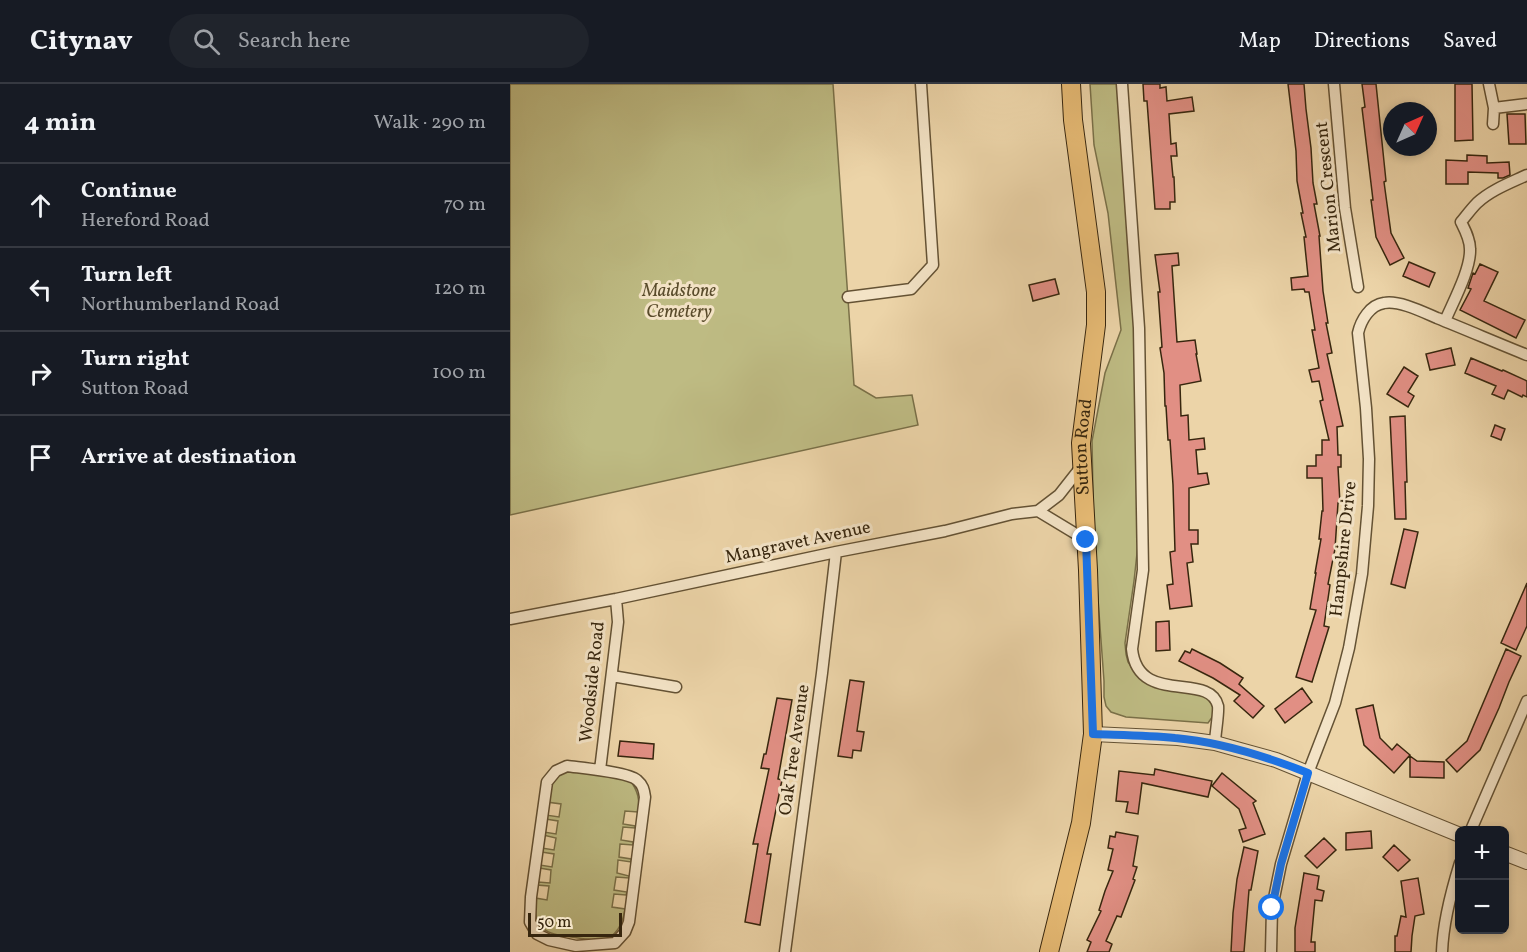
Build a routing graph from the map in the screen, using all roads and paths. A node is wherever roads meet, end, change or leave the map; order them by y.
1 (921, 84) edge
2 (1071, 84) edge
3 (1122, 84) edge
4 (1334, 84) edge
5 (1489, 84) edge
6 (1527, 104) edge
7 (1494, 108) junction
8 (1493, 124) dead end
9 (1525, 180) edge
10 (1358, 287) dead end
11 (848, 297) dead end
12 (1445, 321) junction
13 (1527, 355) edge
14 (1081, 467) junction
15 (1038, 511) junction
16 (1086, 540) junction
17 (836, 552) junction
18 (616, 598) junction
19 (510, 619) edge
20 (612, 676) junction
21 (676, 687) dead end
22 (1527, 701) edge
23 (1093, 734) junction
24 (1215, 743) junction
25 (600, 770) junction
26 (1308, 773) junction
27 (1473, 826) edge
28 (1455, 833) edge
29 (1509, 855) edge
30 (1527, 862) edge
31 (1455, 878) edge
32 (576, 949) edge
33 (785, 952) edge
34 (1049, 952) edge
35 (1271, 952) edge
36 (1442, 952) edge

1 - 11 street
2 - 14 main road, Sutton Road
3 - 24 street
4 - 10 street, Marion Crescent
5 - 7 street
6 - 7 street
7 - 8 street
9 - 12 street
12 - 13 street
12 - 26 street, Hampshire Drive
14 - 15 street
14 - 16 main road, Sutton Road
15 - 16 street
15 - 17 street, Mangravet Avenue
16 - 23 main road, Sutton Road
17 - 18 street, Mangravet Avenue
17 - 33 street, Oak Tree Avenue
18 - 19 street, Mangravet Avenue
18 - 20 street, Woodside Road
20 - 21 street
20 - 25 street, Woodside Road
22 - 27 street
23 - 24 street
23 - 34 main road, Sutton Road
24 - 26 street
25 - 32 street, Woodside Road
25 - 32 street, Woodside Road
26 - 28 street
26 - 35 street, Hampshire Drive
29 - 30 street
31 - 36 street

